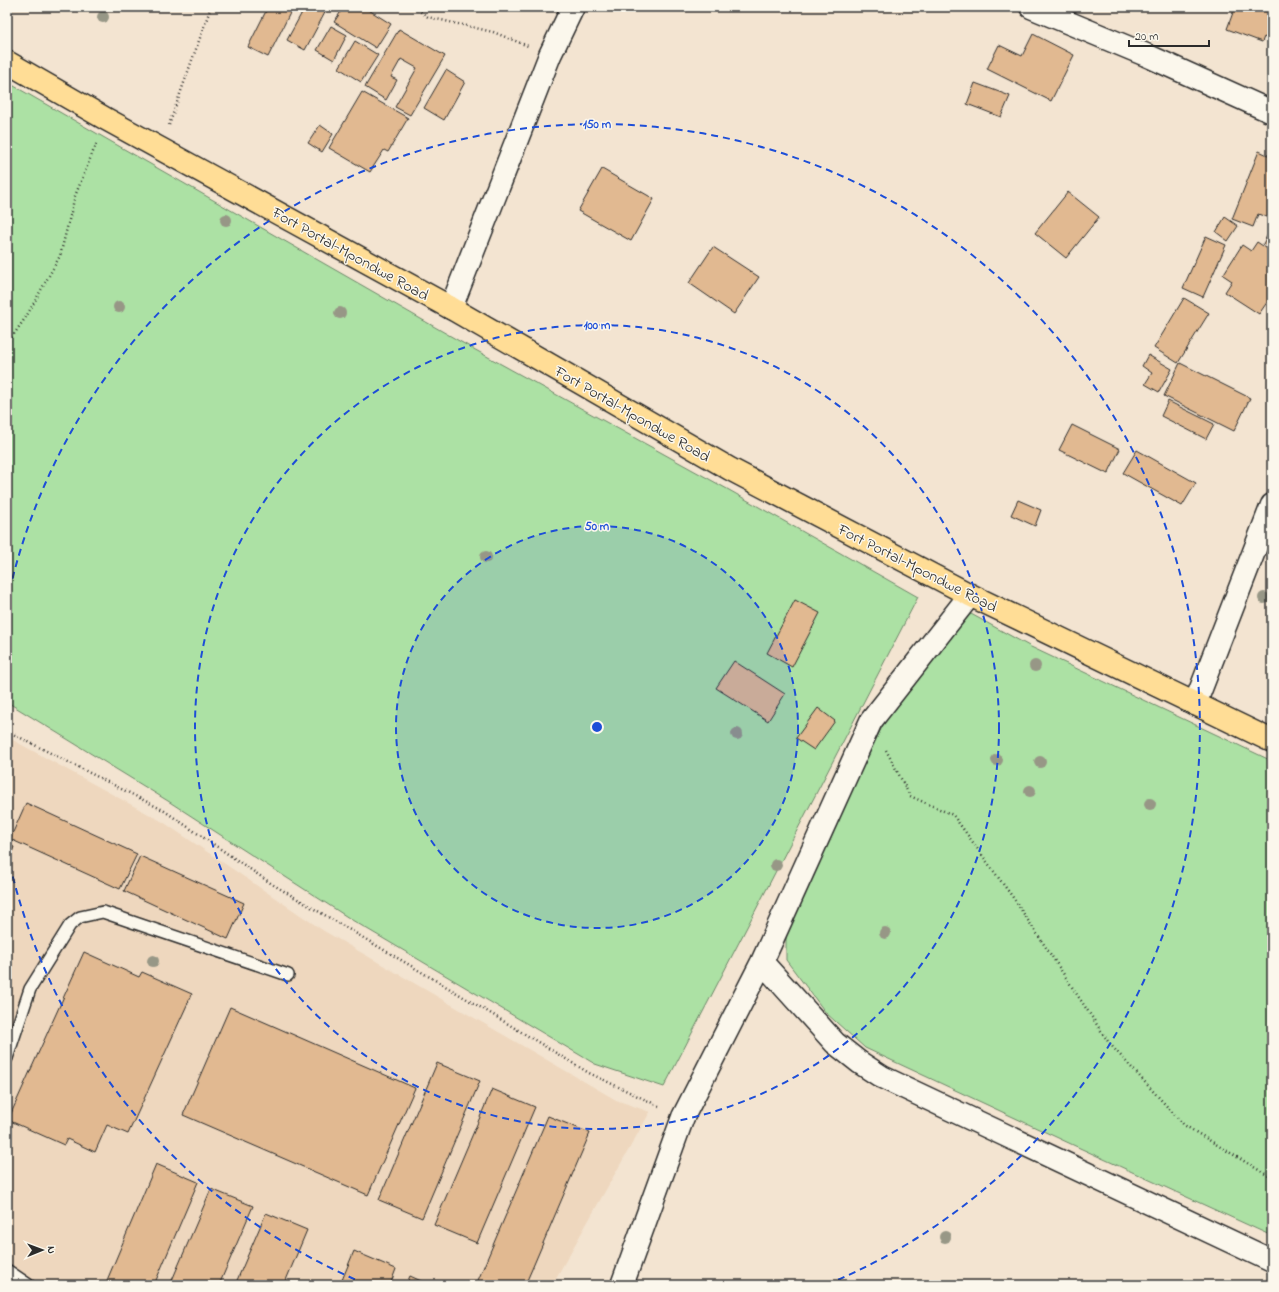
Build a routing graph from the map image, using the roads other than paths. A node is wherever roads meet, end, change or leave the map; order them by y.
1 (573, 7) edge
2 (1031, 7) edge
3 (7, 62) edge
4 (1272, 112) edge
5 (451, 308) junction
6 (1272, 505) edge
7 (970, 595) junction
8 (1195, 704) junction
9 (1272, 741) edge
10 (762, 962) junction
11 (288, 975) dead end
12 (7, 1058) edge
13 (1272, 1261) edge
14 (7, 1270) edge
15 (29, 1285) edge
16 (622, 1285) edge

1 - 5 street
2 - 4 street
3 - 5 highway, Fort Portal-Mpondwe Road
5 - 7 highway, Fort Portal-Mpondwe Road
6 - 8 street
7 - 8 highway, Fort Portal-Mpondwe Road
7 - 10 street
8 - 9 highway, Fort Portal-Mpondwe Road
10 - 13 street
10 - 16 street
11 - 12 lane
14 - 15 lane

